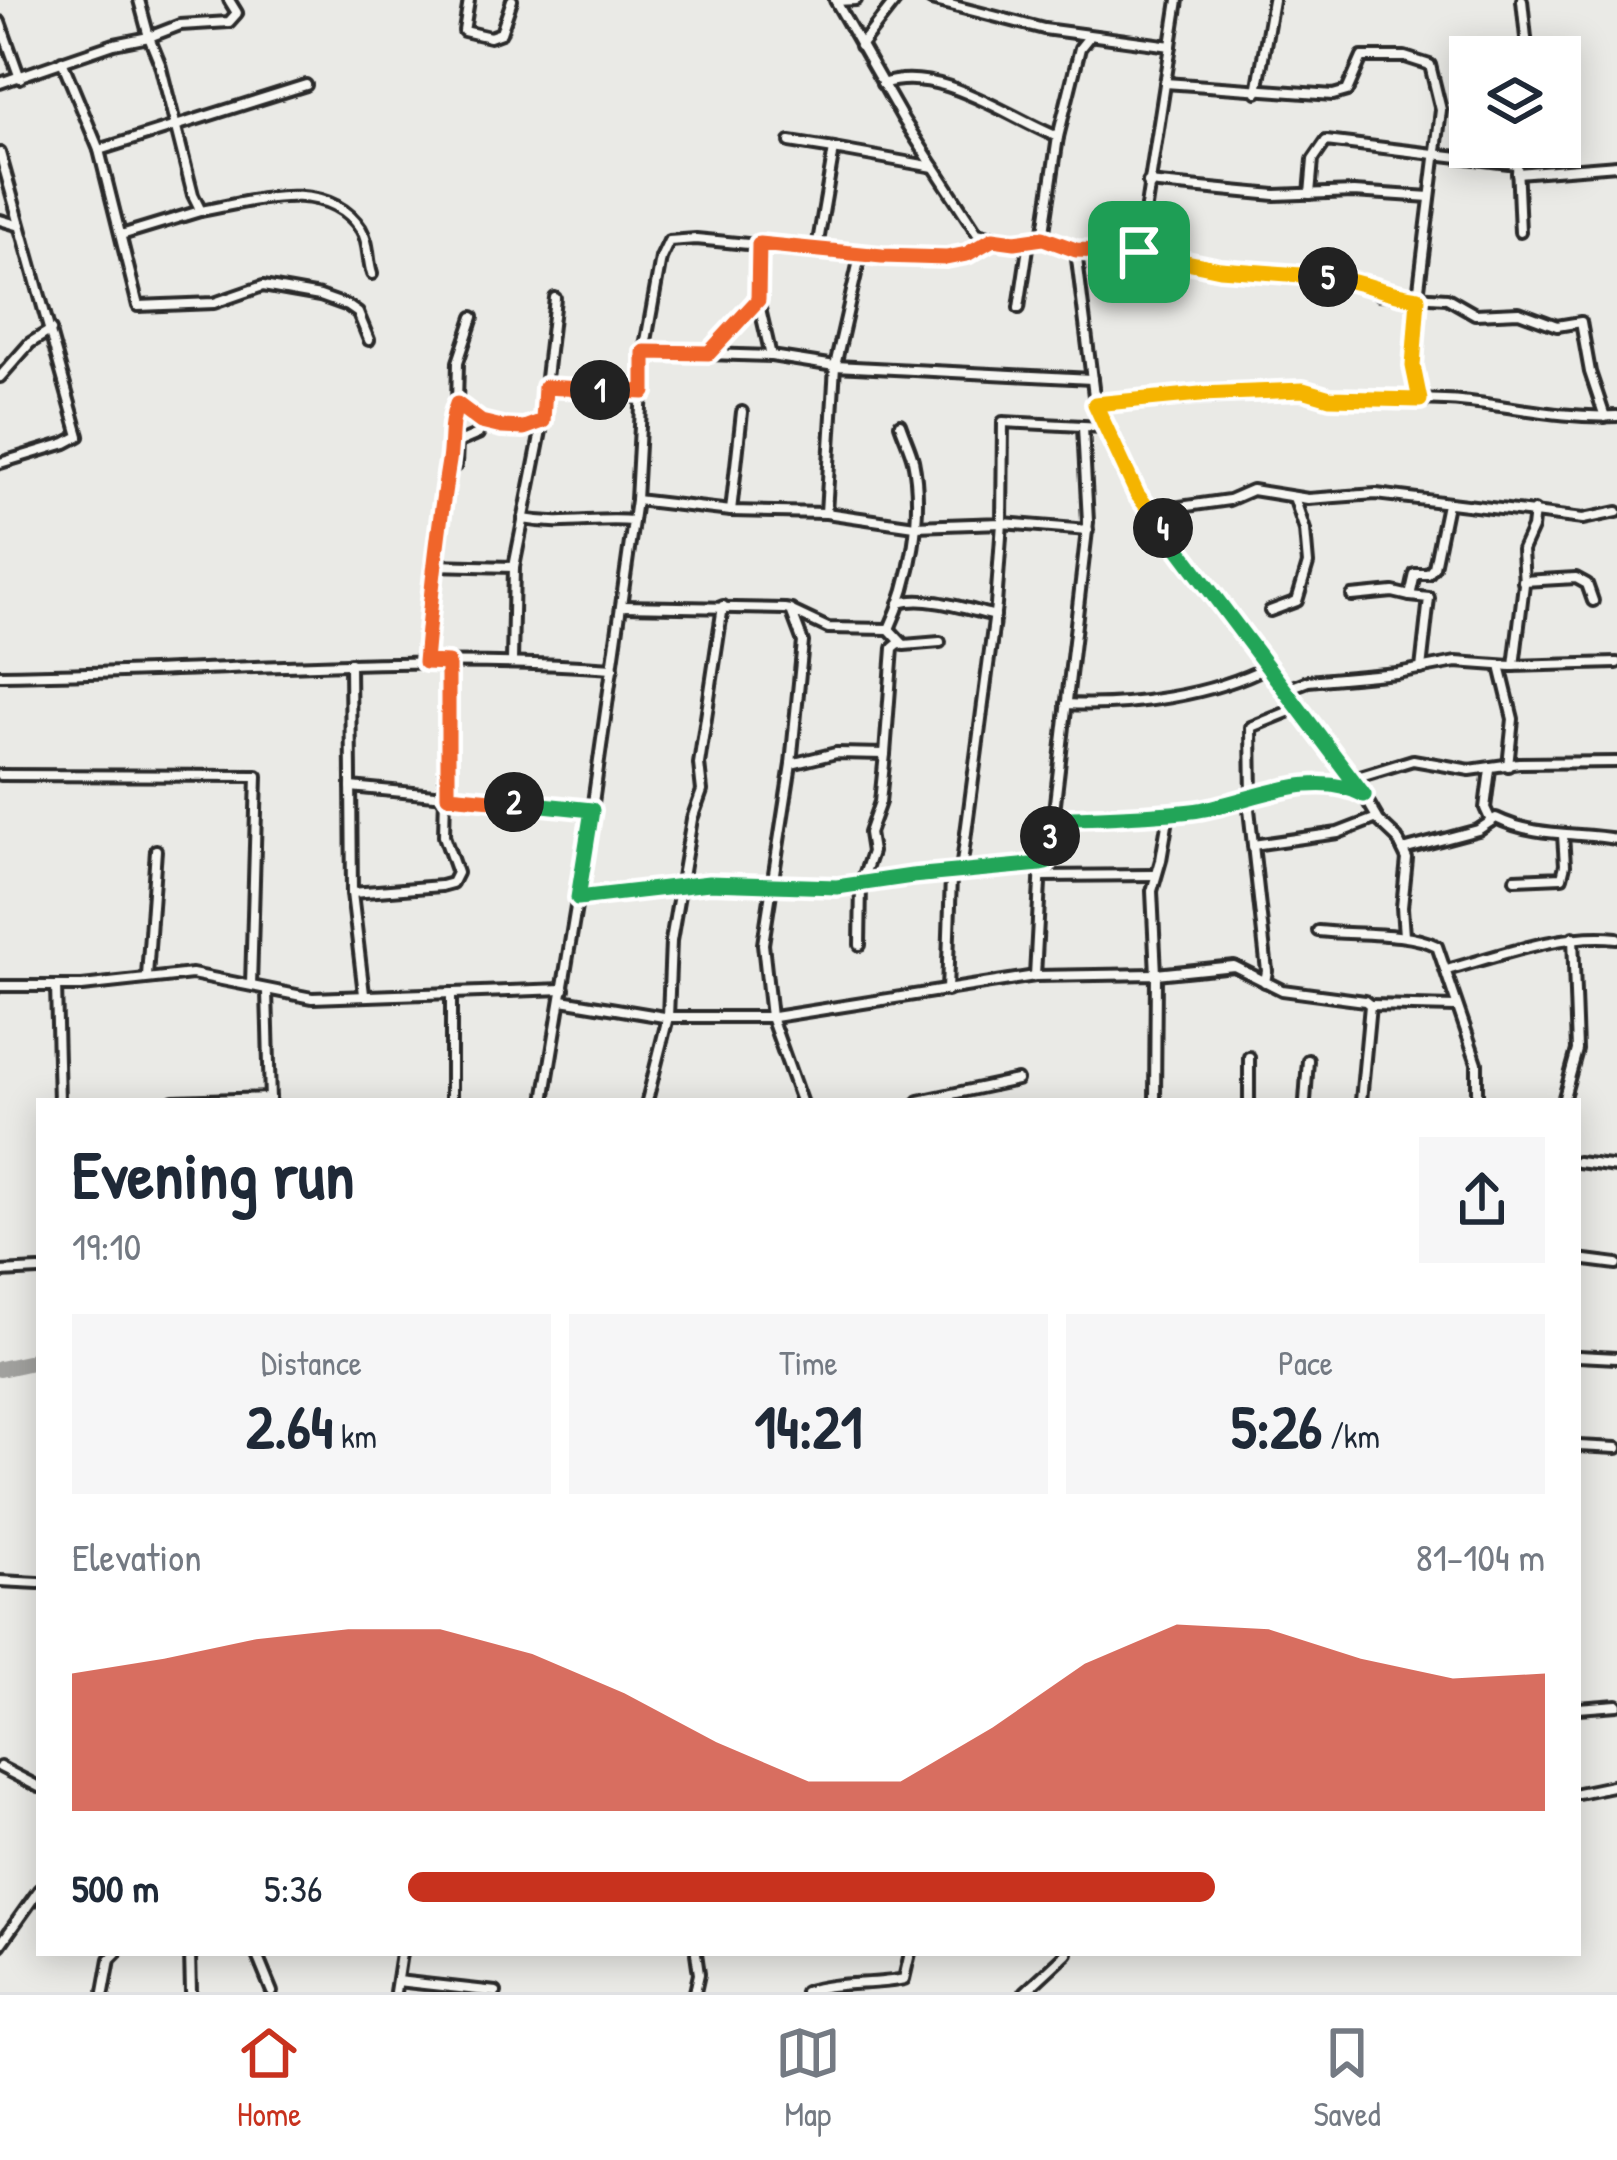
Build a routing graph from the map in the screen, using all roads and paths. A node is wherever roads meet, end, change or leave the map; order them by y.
1 (139, 0) edge
2 (229, 0) edge
3 (469, 0) edge
4 (512, 0) edge
5 (856, 0) edge
6 (896, 0) edge
7 (931, 0) edge
8 (1178, 0) edge
9 (1273, 0) edge
10 (1522, 0) edge
11 (835, 1) edge
12 (0, 22) edge
13 (1526, 36) edge
14 (149, 37) junction
15 (1088, 38) junction
16 (860, 46) junction
17 (1171, 46) junction
18 (62, 61) junction
19 (20, 77) junction
20 (0, 83) edge
21 (1165, 83) junction
22 (882, 84) junction
23 (306, 85) dead end
24 (1257, 92) junction
25 (176, 127) junction
26 (1058, 136) junction
27 (790, 142) dead end
28 (834, 148) junction
29 (99, 150) junction
30 (0, 153) edge
31 (1433, 154) junction
32 (1449, 157) edge
33 (1617, 165) edge
34 (1581, 166) edge
35 (935, 167) junction
36 (1517, 168) edge
37 (1148, 183) junction
38 (1310, 194) junction
39 (1430, 197) junction
40 (201, 211) junction
41 (0, 220) edge
42 (19, 226) junction
43 (1520, 232) dead end
44 (122, 235) junction
45 (1043, 238) junction
46 (993, 239) junction
47 (1029, 242) junction
48 (759, 244) junction
49 (817, 248) junction
50 (1076, 250) junction
51 (861, 252) junction
52 (1139, 252) junction
53 (372, 274) dead end
54 (555, 298) dead end
55 (1418, 298) junction
56 (758, 300) junction
57 (1019, 308) dead end
58 (473, 317) dead end
59 (51, 330) junction
60 (369, 340) dead end
61 (644, 352) junction
62 (709, 353) junction
63 (771, 356) junction
64 (836, 366) junction
65 (0, 377) edge
66 (1092, 380) junction
67 (545, 387) junction
68 (644, 392) junction
69 (1420, 400) junction
70 (457, 404) junction
71 (1095, 404) junction
72 (742, 412) dead end
73 (1617, 416) edge
74 (1604, 417) junction
75 (543, 421) junction
76 (481, 422) junction
77 (900, 424) dead end
78 (1084, 427) junction
79 (1104, 428) junction
80 (0, 463) edge
81 (446, 471) junction
82 (1294, 496) junction
83 (636, 500) junction
84 (1448, 504) junction
85 (731, 511) junction
86 (1150, 511) junction
87 (1534, 511) junction
88 (1617, 512) edge
89 (826, 513) junction
90 (523, 519) junction
91 (633, 521) junction
92 (1002, 524) junction
93 (915, 526) junction
94 (1088, 530) junction
95 (432, 565) junction
96 (514, 567) junction
97 (1523, 581) junction
98 (1352, 596) dead end
99 (1410, 596) junction
100 (1593, 601) dead end
101 (899, 603) junction
102 (622, 606) junction
103 (723, 606) junction
104 (791, 610) junction
105 (1270, 611) dead end
106 (994, 616) junction
107 (889, 629) junction
108 (940, 642) dead end
109 (899, 643) junction
110 (512, 661) junction
111 (425, 662) junction
112 (350, 663) junction
113 (448, 663) junction
114 (1617, 663) edge
115 (1500, 665) junction
116 (1269, 666) junction
117 (1514, 666) junction
118 (613, 668) junction
119 (1421, 669) junction
120 (0, 674) edge
121 (1287, 689) junction
122 (1066, 704) junction
123 (1300, 707) junction
124 (885, 754) junction
125 (1617, 762) edge
126 (791, 764) junction
127 (1508, 766) junction
128 (1490, 769) junction
129 (1350, 774) junction
130 (0, 775) edge
131 (1323, 786) junction
132 (351, 787) junction
133 (1364, 795) junction
134 (448, 796) junction
135 (1250, 799) junction
136 (592, 810) junction
137 (1169, 813) junction
138 (1377, 818) junction
139 (1053, 819) junction
140 (1491, 821) junction
141 (1563, 835) junction
142 (1617, 839) edge
143 (1253, 844) junction
144 (156, 850) dead end
145 (1403, 850) junction
146 (1041, 864) junction
147 (961, 872) junction
148 (1155, 875) junction
149 (1040, 876) junction
150 (1515, 880) dead end
151 (773, 883) junction
152 (861, 884) junction
153 (683, 886) junction
154 (352, 893) junction
155 (578, 898) junction
156 (1318, 931) dead end
157 (1404, 936) junction
158 (1573, 937) junction
159 (1617, 938) edge
160 (860, 945) dead end
161 (1447, 970) junction
162 (1156, 974) junction
163 (146, 976) junction
164 (1035, 976) junction
165 (1265, 982) junction
166 (0, 986) edge
167 (56, 986) junction
168 (251, 986) junction
169 (267, 991) junction
170 (947, 991) junction
171 (364, 994) junction
172 (451, 994) junction
173 (563, 995) junction
174 (1370, 1005) junction
175 (1456, 1007) junction
176 (668, 1017) junction
177 (771, 1017) junction
178 (1249, 1057) dead end
179 (1309, 1060) dead end
180 (1017, 1080) dead end
181 (971, 1090) junction
182 (59, 1098) edge
183 (270, 1098) edge
184 (451, 1098) edge
185 (545, 1098) edge
186 (648, 1098) edge
187 (800, 1098) edge
188 (933, 1098) edge
189 (972, 1098) edge
190 (1155, 1098) edge
191 (1250, 1098) edge
192 (1305, 1098) edge
193 (1361, 1098) edge
194 (1477, 1098) edge
195 (1564, 1098) edge
196 (1581, 1162) edge
197 (1617, 1167) edge
198 (1581, 1259) edge
199 (1617, 1264) edge
200 (36, 1270) edge
201 (0, 1272) edge
202 (1581, 1356) edge
203 (1617, 1358) edge
204 (1581, 1446) edge
205 (1617, 1448) edge
206 (0, 1581) edge
207 (36, 1583) edge
208 (1617, 1705) edge
209 (1581, 1708) edge
210 (0, 1767) edge
211 (36, 1785) edge
212 (1617, 1785) edge
213 (1581, 1792) edge
214 (36, 1894) edge
215 (0, 1945) edge
216 (113, 1956) edge
217 (190, 1956) edge
218 (257, 1956) edge
219 (401, 1956) edge
220 (696, 1956) edge
221 (909, 1956) edge
222 (1064, 1956) edge
223 (396, 1987) edge
224 (478, 1991) edge
225 (104, 1992) edge
226 (191, 1992) edge
227 (272, 1992) edge
228 (496, 1992) edge
229 (695, 1992) edge
230 (805, 1992) edge
231 (1025, 1992) edge

1 - 14 street
2 - 14 street
3 - 4 street
5 - 11 street
6 - 16 street
7 - 15 street
8 - 17 street
9 - 24 street
10 - 13 street
11 - 16 street
12 - 19 street
14 - 18 street
14 - 25 street
15 - 17 street
15 - 26 street
16 - 22 street
17 - 21 street
18 - 19 street
18 - 29 street
19 - 20 street
21 - 24 street
21 - 37 street
22 - 26 street
22 - 35 street
23 - 25 street
24 - 31 street
25 - 29 street
25 - 40 street
26 - 45 street
27 - 28 street
28 - 35 street
28 - 49 street
29 - 44 street
30 - 42 street
31 - 32 street
31 - 38 street
31 - 39 street
33 - 34 street
35 - 46 street
36 - 43 street
37 - 38 street
37 - 52 street
38 - 39 street
39 - 55 street
40 - 44 street
40 - 53 street
41 - 42 street
42 - 59 street
44 - 60 street
45 - 47 street
45 - 50 street
46 - 47 street
46 - 51 street
47 - 57 street
48 - 49 street
48 - 56 street
48 - 61 street
49 - 51 street
50 - 52 street
50 - 66 street
51 - 64 street
52 - 55 street
54 - 67 street
55 - 69 street
55 - 74 street
56 - 62 street
56 - 63 street
58 - 70 street
59 - 65 street
59 - 80 street
61 - 62 street
61 - 68 street
62 - 63 street
63 - 64 street
64 - 66 street
64 - 89 street
66 - 71 street
67 - 68 street
67 - 75 street
68 - 83 street
69 - 71 street
69 - 74 street
70 - 76 street
70 - 81 street
71 - 79 street
72 - 85 street
73 - 74 street
75 - 76 street
75 - 90 street
76 - 81 street
77 - 93 street
78 - 79 street
78 - 92 street
78 - 94 street
79 - 86 street
81 - 95 street
82 - 84 street
82 - 86 street
82 - 105 street
83 - 85 street
83 - 91 street
84 - 87 street
84 - 99 street
85 - 89 street
86 - 116 street
87 - 88 street
87 - 97 street
89 - 93 street
90 - 91 street
90 - 96 street
91 - 102 street
92 - 93 street
92 - 94 street
92 - 106 street
93 - 101 street
94 - 122 street
95 - 96 street
95 - 111 street
96 - 110 street
97 - 100 street
97 - 117 street
98 - 99 street
99 - 119 street
101 - 106 street
101 - 107 street
102 - 103 street
102 - 118 street
103 - 104 street
103 - 153 street
104 - 107 street
104 - 126 street
106 - 147 street
107 - 109 street
108 - 109 street
109 - 124 street
110 - 113 street
110 - 118 street
111 - 112 street
111 - 113 street
112 - 120 street
112 - 132 street
113 - 134 street
114 - 117 street
115 - 117 street
115 - 119 street
115 - 127 street
116 - 121 street
116 - 122 street
118 - 136 street
119 - 121 street
121 - 123 street
122 - 139 street
123 - 129 street
123 - 135 street
124 - 126 street
124 - 152 street
125 - 127 street
126 - 151 street
127 - 128 street
128 - 129 street
128 - 140 street
129 - 131 street
129 - 133 street
130 - 168 street
131 - 133 street
131 - 135 street
132 - 134 street
132 - 154 street
133 - 138 street
134 - 136 street
134 - 154 street
135 - 137 street
135 - 143 street
136 - 155 street
137 - 139 street
137 - 148 street
138 - 143 street
138 - 145 street
139 - 146 street
140 - 141 street
140 - 145 street
141 - 142 street
141 - 150 street
143 - 165 street
144 - 163 street
145 - 157 street
146 - 147 street
146 - 149 street
147 - 152 street
147 - 170 street
148 - 149 street
148 - 162 street
149 - 164 street
151 - 152 street
151 - 153 street
151 - 177 street
152 - 160 street
153 - 155 street
153 - 176 street
154 - 171 street
155 - 173 street
156 - 157 street
157 - 161 street
158 - 159 street
158 - 161 street
158 - 195 street
161 - 175 street
162 - 164 street
162 - 165 street
162 - 190 street
163 - 167 street
163 - 168 street
164 - 170 street
165 - 174 street
166 - 167 street
167 - 182 street
168 - 169 street
169 - 171 street
169 - 183 street
170 - 177 street
171 - 172 street
172 - 173 street
172 - 184 street
173 - 176 street
173 - 185 street
174 - 175 street
174 - 193 street
175 - 194 street
176 - 177 street
176 - 186 street
177 - 187 street
178 - 191 street
179 - 192 street
180 - 181 street
181 - 188 street
181 - 189 street
196 - 197 street
198 - 199 street
200 - 201 street
202 - 203 street
204 - 205 street
206 - 207 street
208 - 209 street
210 - 211 street
212 - 213 street
214 - 215 street
216 - 225 street
217 - 226 street
218 - 227 street
219 - 223 street
220 - 229 street
221 - 230 street
222 - 231 street
223 - 224 street
224 - 228 street

